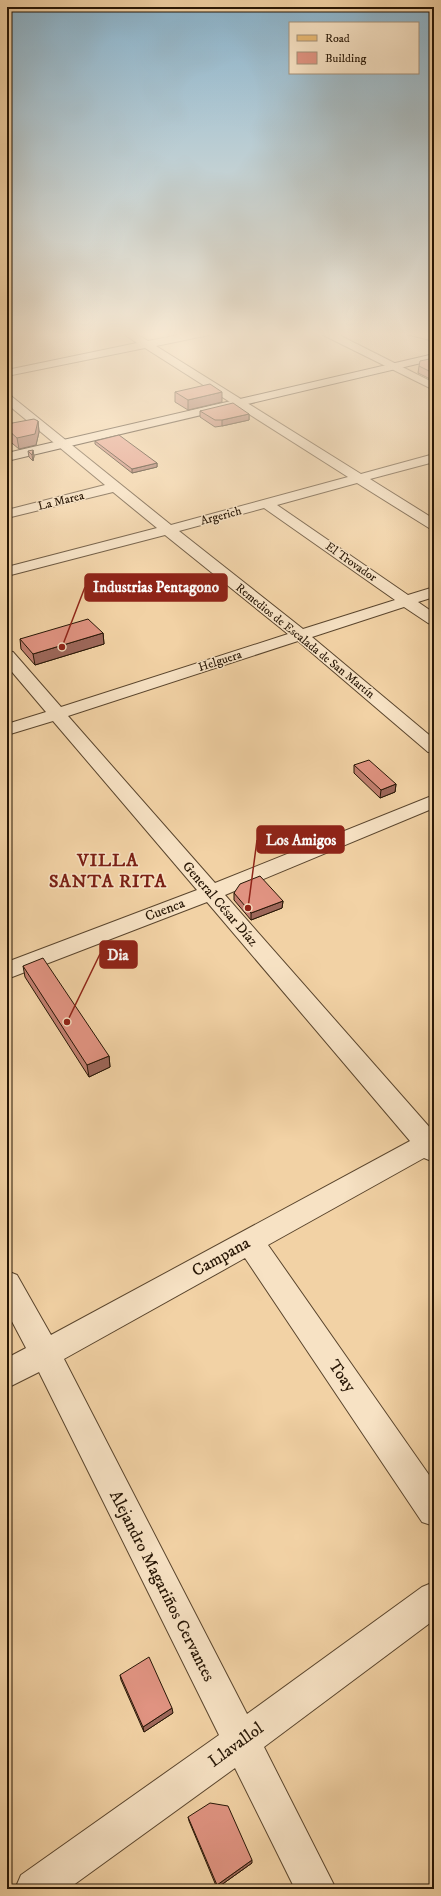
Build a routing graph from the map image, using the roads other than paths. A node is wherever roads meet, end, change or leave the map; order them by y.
1 (34, 420) edge
2 (163, 420) edge
3 (267, 420) edge
4 (63, 444) junction
5 (7, 457) edge
6 (434, 458) edge
7 (359, 477) junction
8 (115, 488) junction
9 (267, 504) junction
10 (7, 514) edge
11 (434, 525) edge
12 (168, 530) junction
13 (7, 572) edge
14 (434, 592) edge
15 (407, 601) junction
16 (434, 620) edge
17 (300, 635) junction
18 (7, 656) edge
19 (57, 714) junction
20 (7, 730) edge
21 (434, 748) edge
22 (434, 801) edge
23 (211, 893) junction
24 (7, 971) edge
25 (432, 1145) edge
26 (249, 1242) junction
27 (7, 1284) edge
28 (45, 1353) junction
29 (7, 1374) edge
30 (434, 1510) edge
31 (434, 1599) edge
32 (240, 1742) junction
33 (35, 1889) edge
34 (316, 1889) edge

1 - 4 street, Remedios de Escalada de San Martín
2 - 4 street
3 - 7 street
4 - 5 street
4 - 8 street, Remedios de Escalada de San Martín
6 - 7 street, Argerich
7 - 9 street, Argerich
7 - 11 street
8 - 10 street, La Marea
8 - 12 street, Remedios de Escalada de San Martín
9 - 12 street, Argerich
9 - 15 street, El Trovador
12 - 13 street, Argerich
12 - 17 street, Remedios de Escalada de San Martín
14 - 15 street, Helguera
15 - 16 street, El Trovador
15 - 17 street, Helguera
17 - 19 street, Helguera
17 - 21 street, Remedios de Escalada de San Martín
18 - 19 street, General César Díaz
19 - 20 street, Helguera
19 - 23 street, General César Díaz
22 - 23 street, Cuenca
23 - 24 street, Cuenca
23 - 25 street, General César Díaz
25 - 26 street, Campana
26 - 28 street, Campana
26 - 30 street, Toay
27 - 28 street, Alejandro Magariños Cervantes
28 - 29 street, Campana
28 - 32 street, Alejandro Magariños Cervantes
31 - 32 street, Llavallol
32 - 33 street, Llavallol
32 - 34 street, Alejandro Magariños Cervantes

